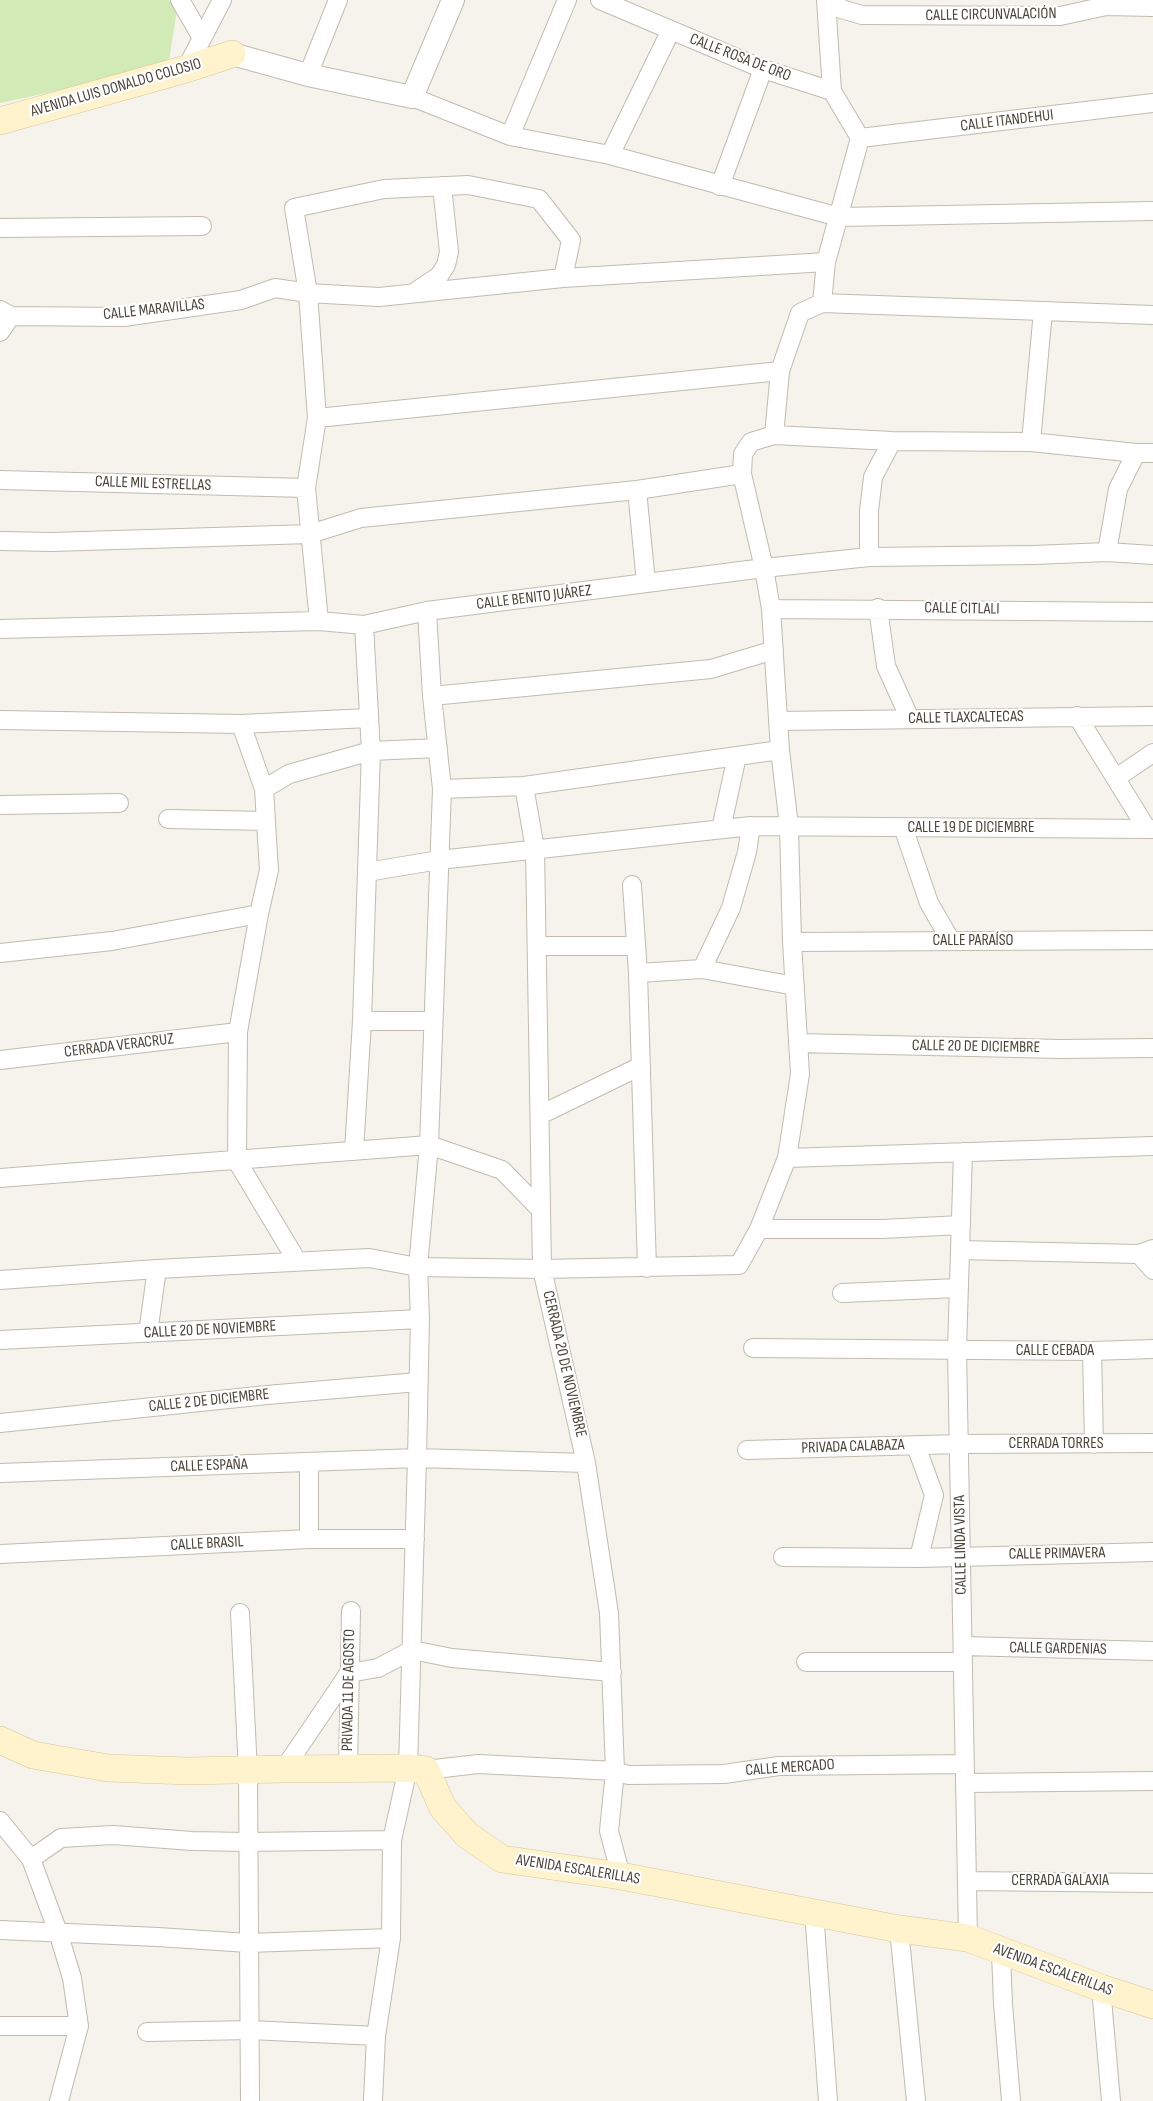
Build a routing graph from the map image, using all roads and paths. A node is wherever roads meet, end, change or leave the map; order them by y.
1 (180, 0) edge
2 (222, 0) edge
3 (338, 0) edge
4 (453, 0) edge
5 (567, 0) edge
6 (600, 0) edge
7 (826, 0) edge
8 (833, 0) edge
9 (1106, 3) edge
10 (1153, 7) edge
11 (950, 8) edge
12 (671, 30) junction
13 (202, 38) junction
14 (232, 54) joint
15 (186, 69) junction
16 (763, 69) junction
17 (308, 75) junction
18 (832, 91) junction
19 (411, 97) junction
20 (1153, 103) edge
21 (0, 121) edge
22 (510, 136) junction
23 (860, 138) junction
24 (610, 155) junction
25 (442, 186) junction
26 (720, 186) junction
27 (1153, 211) edge
28 (839, 218) junction
29 (202, 226) dead end
30 (0, 228) edge
31 (826, 262) junction
32 (563, 278) junction
33 (308, 293) junction
34 (412, 294) junction
35 (822, 303) junction
36 (1043, 311) junction
37 (5, 313) edge
38 (1153, 315) edge
39 (0, 332) edge
40 (780, 371) junction
41 (317, 418) junction
42 (774, 435) junction
43 (892, 441) junction
44 (1031, 442) junction
45 (1144, 453) edge
46 (742, 474) junction
47 (0, 480) edge
48 (306, 488) junction
49 (637, 490) junction
50 (310, 534) junction
51 (0, 541) edge
52 (1107, 552) junction
53 (1153, 555) edge
54 (869, 557) junction
55 (764, 568) junction
56 (646, 583) junction
57 (878, 608) junction
58 (771, 609) junction
59 (427, 611) junction
60 (1153, 612) edge
61 (319, 621) junction
62 (364, 625) junction
63 (0, 629) edge
64 (774, 650) junction
65 (432, 696) junction
66 (1077, 716) junction
67 (1153, 716) edge
68 (369, 718) junction
69 (910, 719) junction
70 (0, 720) edge
71 (778, 722) junction
72 (241, 724) junction
73 (438, 748) junction
74 (780, 750) junction
75 (371, 751) junction
76 (1153, 753) edge
77 (737, 756) junction
78 (1116, 778) junction
79 (524, 786) junction
80 (264, 789) junction
81 (442, 789) junction
82 (119, 803) dead end
83 (0, 805) edge
84 (168, 819) dead end
85 (266, 821) junction
86 (750, 826) junction
87 (789, 826) junction
88 (903, 827) junction
89 (721, 829) junction
90 (1150, 829) edge
91 (535, 849) junction
92 (439, 860) junction
93 (367, 872) junction
94 (632, 885) dead end
95 (259, 914) junction
96 (1153, 940) edge
97 (951, 941) junction
98 (792, 942) junction
99 (537, 946) junction
100 (636, 946) junction
101 (0, 953) edge
102 (702, 969) junction
103 (638, 973) junction
104 (795, 986) junction
105 (362, 1021) junction
106 (432, 1021) junction
107 (238, 1032) junction
108 (798, 1043) junction
109 (1153, 1048) edge
110 (0, 1060) edge
111 (641, 1066) junction
112 (540, 1115) junction
113 (429, 1145) junction
114 (1153, 1146) edge
115 (354, 1150) junction
116 (963, 1152) junction
117 (787, 1158) junction
118 (237, 1161) junction
119 (0, 1178) edge
120 (541, 1210) junction
121 (961, 1225) junction
122 (759, 1229) junction
123 (960, 1250) junction
124 (1146, 1251) edge
125 (297, 1261) junction
126 (418, 1267) junction
127 (647, 1268) junction
128 (158, 1269) junction
129 (543, 1269) junction
130 (1153, 1270) edge
131 (0, 1280) edge
132 (958, 1288) junction
133 (842, 1293) dead end
134 (420, 1319) junction
135 (148, 1333) junction
136 (0, 1340) edge
137 (753, 1348) dead end
138 (1153, 1349) edge
139 (957, 1350) junction
140 (1092, 1352) junction
141 (418, 1382) junction
142 (0, 1423) edge
143 (1153, 1443) edge
144 (959, 1444) junction
145 (1094, 1444) junction
146 (916, 1446) junction
147 (747, 1450) dead end
148 (417, 1458) junction
149 (309, 1463) junction
150 (586, 1463) junction
151 (0, 1473) edge
152 (309, 1539) junction
153 (415, 1539) junction
154 (1153, 1552) edge
155 (0, 1554) edge
156 (960, 1556) junction
157 (783, 1557) dead end
158 (919, 1558) junction
159 (351, 1611) dead end
160 (240, 1613) dead end
161 (412, 1650) junction
162 (1153, 1651) edge
163 (963, 1654) junction
164 (806, 1662) dead end
165 (612, 1672) junction
166 (349, 1673) junction
167 (0, 1740) edge
168 (965, 1764) junction
169 (284, 1769) junction
170 (348, 1769) junction
171 (417, 1769) junction
172 (248, 1771) junction
173 (615, 1771) junction
174 (1153, 1781) edge
175 (966, 1783) junction
176 (0, 1821) edge
177 (6, 1835) edge
178 (392, 1840) junction
179 (248, 1842) junction
180 (31, 1859) junction
181 (621, 1876) junction
182 (967, 1881) junction
183 (1153, 1883) edge
184 (814, 1912) junction
185 (899, 1929) junction
186 (0, 1930) edge
187 (58, 1932) junction
188 (391, 1938) junction
189 (968, 1938) junction
190 (248, 1943) junction
191 (1001, 1952) junction
192 (1101, 1988) junction
193 (1153, 2005) edge
194 (0, 2026) edge
195 (79, 2026) junction
196 (251, 2031) junction
197 (147, 2032) dead end
198 (376, 2036) junction
199 (59, 2101) edge
200 (250, 2101) edge
201 (373, 2101) edge
202 (828, 2101) edge
203 (915, 2101) edge
204 (1011, 2101) edge
205 (1111, 2101) edge

1 - 13 street
2 - 13 street
3 - 17 street
4 - 19 street
5 - 22 street
6 - 12 street, CALLE ROSA DE ORO
7 - 18 street
8 - 11 street, CALLE CIRCUNVALACIÓN
9 - 10 street, CALLE CIRCUNVALACIÓN
9 - 11 street, CALLE CIRCUNVALACIÓN
12 - 16 street, CALLE ROSA DE ORO
12 - 24 street
13 - 15 street
14 - 15 main road, AVENIDA LUIS DONALDO COLOSIO
14 - 17 street
15 - 21 main road, AVENIDA LUIS DONALDO COLOSIO
16 - 18 street, CALLE ROSA DE ORO
16 - 26 street
17 - 19 street
18 - 23 street
19 - 22 street
20 - 23 street, CALLE ITANDEHUI
22 - 24 street
23 - 28 street
24 - 26 street
25 - 32 street
25 - 33 street
25 - 34 street
26 - 28 street
27 - 28 street
28 - 31 street
29 - 30 street
31 - 32 street, CALLE MARAVILLAS
31 - 35 street
32 - 34 street, CALLE MARAVILLAS
33 - 34 street, CALLE MARAVILLAS
33 - 37 street, CALLE MARAVILLAS
33 - 41 street
35 - 36 street
35 - 40 street
36 - 38 street
36 - 44 street
37 - 39 street
40 - 41 street
40 - 42 street
41 - 48 street
42 - 43 street
42 - 46 street
43 - 44 street
43 - 54 street
44 - 45 street
45 - 52 street
46 - 49 street
46 - 55 street
47 - 48 street, CALLE MIL ESTRELLAS
48 - 50 street
49 - 50 street
49 - 56 street
50 - 51 street
50 - 61 street
52 - 53 street, CALLE BENITO JUÁREZ
52 - 54 street, CALLE BENITO JUÁREZ
54 - 55 street, CALLE BENITO JUÁREZ
55 - 56 street, CALLE BENITO JUÁREZ
55 - 58 street
56 - 59 street, CALLE BENITO JUÁREZ
57 - 58 street, CALLE CITLALI
57 - 60 street, CALLE CITLALI
57 - 69 street
58 - 64 street
59 - 62 street, CALLE BENITO JUÁREZ
59 - 65 street
61 - 62 street, CALLE BENITO JUÁREZ
61 - 63 street, CALLE BENITO JUÁREZ
62 - 68 street
64 - 65 street
64 - 71 street
65 - 73 street
66 - 67 street, CALLE TLAXCALTECAS
66 - 69 street, CALLE TLAXCALTECAS
66 - 78 street
68 - 72 street
68 - 75 street
69 - 71 street, CALLE TLAXCALTECAS
70 - 72 street
71 - 74 street
72 - 80 street
73 - 75 street
73 - 81 street
74 - 77 street
74 - 87 street
75 - 80 street
75 - 93 street
76 - 78 street
77 - 79 street
77 - 89 street
78 - 90 street
79 - 81 street
79 - 91 street, CERRADA 20 DE NOVIEMBRE
80 - 85 street
81 - 92 street
82 - 83 street
84 - 85 street
85 - 95 street
86 - 87 street, CALLE 19 DE DICIEMBRE
86 - 89 street, CALLE 19 DE DICIEMBRE
86 - 102 street
87 - 88 street, CALLE 19 DE DICIEMBRE
87 - 98 street
88 - 90 street, CALLE 19 DE DICIEMBRE
88 - 97 street
89 - 91 street, CALLE 19 DE DICIEMBRE
91 - 92 street, CALLE 19 DE DICIEMBRE
91 - 99 street, CERRADA 20 DE NOVIEMBRE
92 - 93 street, CALLE 19 DE DICIEMBRE
92 - 106 street
93 - 105 street
94 - 100 street
95 - 101 street
95 - 107 street
96 - 97 street, CALLE PARAÍSO
97 - 98 street, CALLE PARAÍSO
98 - 104 street
99 - 100 street
99 - 112 street, CERRADA 20 DE NOVIEMBRE
100 - 103 street
102 - 103 street
102 - 104 street
103 - 111 street
104 - 108 street
105 - 106 street
105 - 115 street
106 - 113 street
107 - 110 street, CERRADA VERACRUZ
107 - 118 street
108 - 109 street, CALLE 20 DE DICIEMBRE
108 - 117 street
111 - 112 street
111 - 127 street
112 - 120 street, CERRADA 20 DE NOVIEMBRE
113 - 115 street
113 - 120 street
113 - 126 street
114 - 116 street
115 - 118 street
116 - 117 street
116 - 121 street, CALLE LINDA VISTA
117 - 122 street
118 - 119 street
118 - 125 street
120 - 129 street, CERRADA 20 DE NOVIEMBRE
121 - 122 street
121 - 123 street, CALLE LINDA VISTA
122 - 127 street
123 - 124 street
123 - 132 street, CALLE LINDA VISTA
124 - 130 street
125 - 126 street
125 - 128 street
126 - 129 street
126 - 134 street
127 - 129 street
128 - 131 street
128 - 135 street
129 - 150 street, CERRADA 20 DE NOVIEMBRE
132 - 133 street
132 - 139 street, CALLE LINDA VISTA
134 - 135 street, CALLE 20 DE NOVIEMBRE
134 - 141 street
135 - 136 street, CALLE 20 DE NOVIEMBRE
137 - 139 street, CALLE CEBADA
138 - 140 street, CALLE CEBADA
139 - 140 street, CALLE CEBADA
139 - 144 street, CALLE LINDA VISTA
140 - 145 street
141 - 142 street, CALLE 2 DE DICIEMBRE
141 - 148 street
143 - 145 street, CERRADA TORRES
144 - 145 street, CERRADA TORRES
144 - 146 street, PRIVADA CALABAZA
144 - 156 street, CALLE LINDA VISTA
146 - 147 street, PRIVADA CALABAZA
146 - 158 street
148 - 149 street, CALLE ESPAÑA
148 - 150 street, CALLE ESPAÑA
148 - 153 street
149 - 151 street, CALLE ESPAÑA
149 - 152 street
150 - 165 street, CERRADA 20 DE NOVIEMBRE
152 - 153 street, CALLE BRASIL
152 - 155 street, CALLE BRASIL
153 - 161 street
154 - 156 street, CALLE PRIMAVERA
156 - 158 street, CALLE PRIMAVERA
156 - 163 street, CALLE LINDA VISTA
157 - 158 street, CALLE PRIMAVERA
159 - 166 street, PRIVADA 11 DE AGOSTO
160 - 172 street
161 - 165 street
161 - 166 street
161 - 171 street
162 - 163 street, CALLE GARDENIAS
163 - 164 street, CALLE GARDENIAS
163 - 168 street, CALLE LINDA VISTA
165 - 173 street, CERRADA 20 DE NOVIEMBRE
166 - 169 street
166 - 170 street, PRIVADA 11 DE AGOSTO
167 - 172 main road
168 - 173 street, CALLE MERCADO
168 - 175 street, CALLE LINDA VISTA
169 - 170 main road
169 - 172 main road
170 - 171 main road
171 - 173 street, CALLE MERCADO
171 - 178 street
171 - 181 main road, AVENIDA ESCALERILLAS
172 - 179 street
173 - 181 street, CERRADA 20 DE NOVIEMBRE
174 - 175 street
175 - 182 street, CALLE LINDA VISTA
176 - 177 street
177 - 180 street
178 - 179 street
178 - 188 street
179 - 180 street
179 - 190 street
180 - 187 street
181 - 184 main road, AVENIDA ESCALERILLAS
182 - 183 street, CERRADA GALAXIA
182 - 189 street, CALLE LINDA VISTA
184 - 185 main road, AVENIDA ESCALERILLAS
184 - 202 street
185 - 189 main road, AVENIDA ESCALERILLAS
185 - 203 street
186 - 187 street
187 - 190 street
187 - 195 street
188 - 190 street
188 - 198 street
189 - 191 main road, AVENIDA ESCALERILLAS
190 - 196 street
191 - 192 main road, AVENIDA ESCALERILLAS
191 - 204 street
192 - 193 main road, AVENIDA ESCALERILLAS
192 - 205 street
194 - 195 street
195 - 199 street
196 - 197 street
196 - 198 street
196 - 200 street
198 - 201 street

